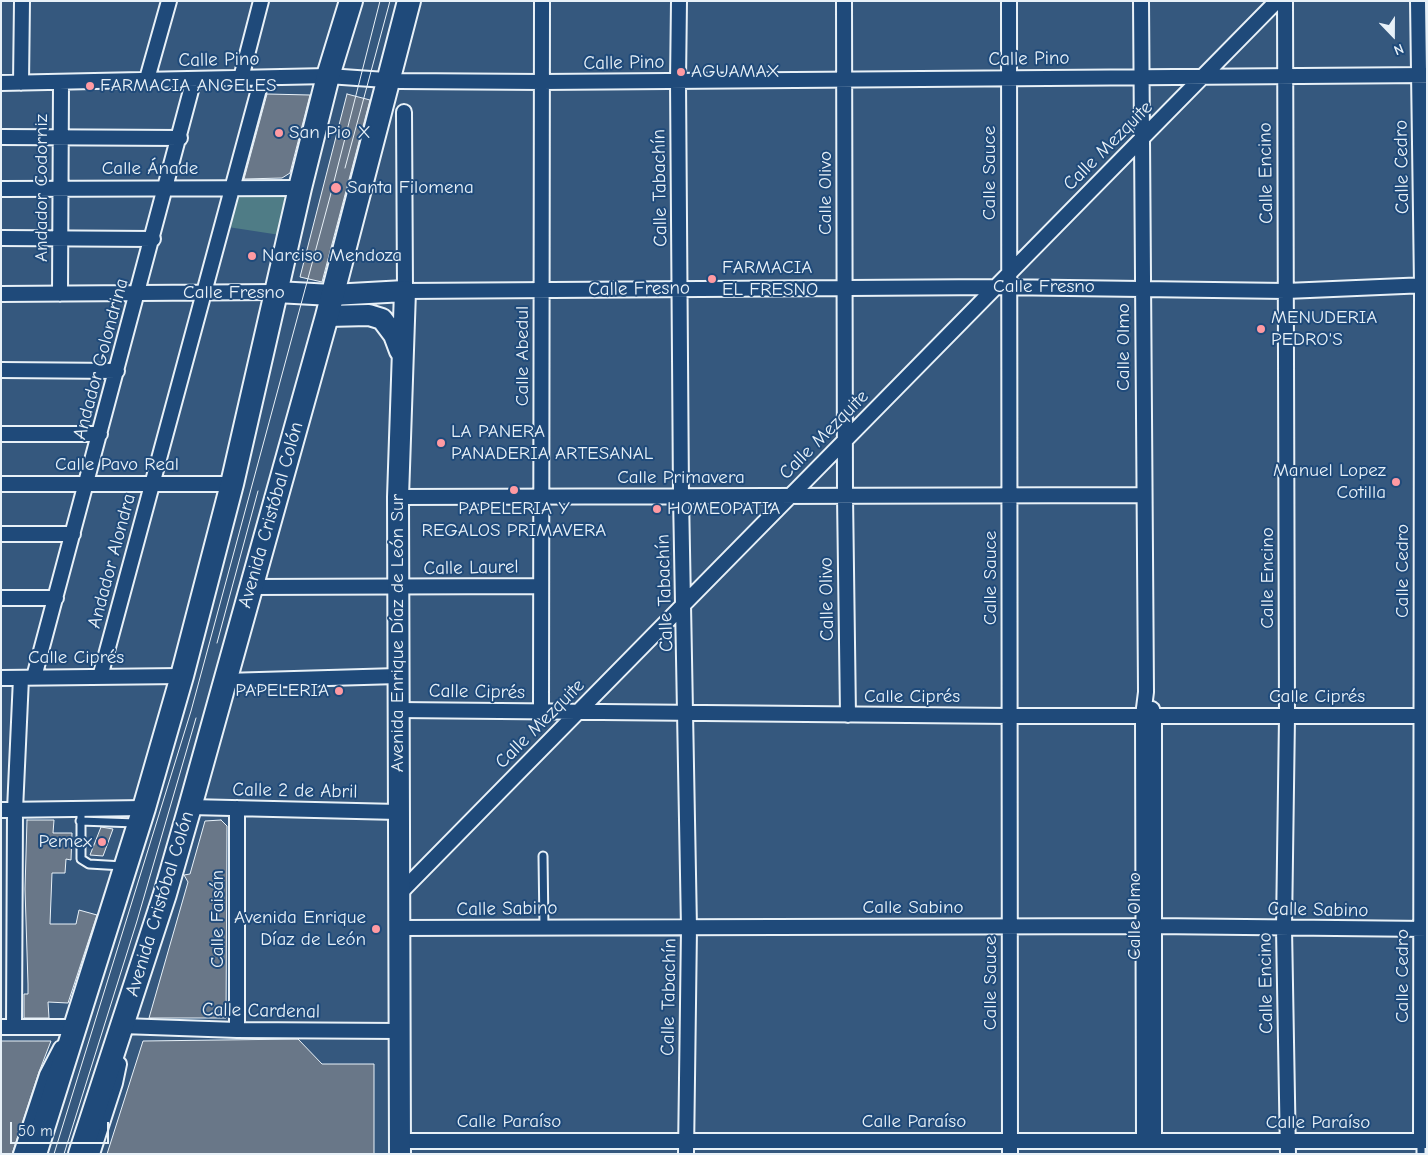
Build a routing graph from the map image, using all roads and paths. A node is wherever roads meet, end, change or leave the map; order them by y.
1 (22, 1) edge
2 (169, 1) edge
3 (262, 1) edge
4 (351, 1) edge
5 (410, 1) edge
6 (542, 1) edge
7 (680, 1) edge
8 (844, 1) edge
9 (1009, 1) edge
10 (1141, 1) edge
11 (1277, 1) edge
12 (1285, 1) edge
13 (1418, 1) edge
14 (1423, 75) edge
15 (328, 76) junction
16 (1284, 76) junction
17 (1140, 77) junction
18 (241, 78) junction
19 (262, 78) junction
20 (1009, 78) junction
21 (1201, 78) junction
22 (194, 79) junction
23 (147, 80) junction
24 (388, 81) junction
25 (678, 81) junction
26 (845, 81) junction
27 (542, 82) junction
28 (1, 83) edge
29 (21, 83) junction
30 (61, 84) junction
31 (404, 112) dead end
32 (1, 137) edge
33 (1143, 137) junction
34 (61, 138) junction
35 (180, 138) junction
36 (166, 188) junction
37 (232, 188) junction
38 (300, 188) junction
39 (1, 189) edge
40 (60, 189) junction
41 (1, 238) edge
42 (60, 238) junction
43 (153, 239) junction
44 (1005, 282) junction
45 (1424, 285) edge
46 (680, 288) junction
47 (844, 288) junction
48 (1144, 288) junction
49 (542, 290) junction
50 (405, 291) junction
51 (1286, 291) junction
52 (276, 292) junction
53 (138, 293) junction
54 (204, 293) junction
55 (1, 294) edge
56 (60, 294) junction
57 (332, 294) junction
58 (327, 316) junction
59 (403, 359) junction
60 (1, 370) edge
61 (117, 371) junction
62 (1, 434) edge
63 (100, 434) junction
64 (845, 440) junction
65 (1, 484) edge
66 (87, 484) junction
67 (152, 484) junction
68 (232, 484) junction
69 (1424, 485) edge
70 (1144, 495) junction
71 (680, 496) junction
72 (790, 496) junction
73 (845, 496) junction
74 (1009, 496) junction
75 (398, 497) junction
76 (542, 498) junction
77 (1, 534) edge
78 (73, 534) junction
79 (541, 586) junction
80 (250, 587) junction
81 (398, 587) junction
82 (1, 598) edge
83 (56, 598) junction
84 (684, 604) junction
85 (182, 676) junction
86 (398, 676) junction
87 (28, 677) junction
88 (100, 677) junction
89 (1, 678) edge
90 (225, 681) junction
91 (398, 710) junction
92 (541, 712) junction
93 (577, 713) junction
94 (687, 713) junction
95 (848, 715) junction
96 (1010, 716) junction
97 (1149, 716) junction
98 (1287, 716) junction
99 (1424, 716) edge
100 (190, 808) junction
101 (236, 808) junction
102 (8, 810) edge
103 (398, 812) junction
104 (80, 815) junction
105 (141, 816) junction
106 (543, 856) dead end
107 (126, 866) junction
108 (398, 894) junction
109 (544, 926) junction
110 (1149, 926) junction
111 (1010, 927) junction
112 (398, 928) junction
113 (690, 928) junction
114 (1284, 928) junction
115 (1424, 929) edge
116 (122, 1026) junction
117 (8, 1027) edge
118 (75, 1027) junction
119 (237, 1030) junction
120 (399, 1031) junction
121 (1149, 1141) junction
122 (1423, 1146) edge
123 (400, 1147) edge
124 (686, 1147) edge
125 (1010, 1147) edge
126 (1288, 1148) edge
127 (21, 1154) edge
128 (35, 1154) edge
129 (80, 1154) edge
130 (92, 1154) edge

1 - 29 street
2 - 23 street
3 - 18 street
4 - 15 main road
5 - 24 main road, Avenida Cristóbal Colón
6 - 27 street, Calle Abedul
7 - 25 street, Calle Tabachín
8 - 26 street, Calle Olivo
9 - 20 street, Calle Sauce
10 - 17 street, Calle Olmo
11 - 21 street, Calle Mezquite
12 - 16 street, Calle Encino
13 - 14 street, Calle Cedro
14 - 16 street, Calle Pino
14 - 45 street, Calle Cedro
15 - 19 street, Calle Pino
15 - 24 street, Calle Pino
15 - 38 main road
16 - 21 street, Calle Pino
16 - 51 street, Calle Encino
17 - 20 street, Calle Pino
17 - 21 street, Calle Pino
17 - 33 street, Calle Olmo
18 - 19 street, Calle Pino
18 - 22 street, Calle Pino
19 - 37 street, Andador Alondra
20 - 26 street, Calle Pino
20 - 44 street, Calle Sauce
21 - 33 street, Calle Mezquite
22 - 23 street, Calle Pino
22 - 35 street, Andador Golondrina
23 - 30 street, Calle Pino
24 - 27 street, Calle Pino
24 - 57 main road, Avenida Cristóbal Colón
25 - 26 street, Calle Pino
25 - 27 street, Calle Pino
25 - 46 street, Calle Tabachín
26 - 47 street, Calle Olivo
27 - 49 street, Calle Abedul
28 - 29 street, Calle Pino
29 - 30 street, Calle Pino
30 - 34 street, Andador Codorniz
31 - 50 street, Avenida Enrique Díaz de León Sur
32 - 34 street
33 - 44 street, Calle Mezquite
33 - 48 street, Calle Olmo
34 - 35 street
34 - 40 street, Andador Codorniz
35 - 36 street, Andador Golondrina
36 - 37 street, Calle Ánade
36 - 40 street, Calle Ánade
36 - 43 street, Andador Golondrina
37 - 38 street, Calle Ánade
37 - 54 street, Andador Alondra
38 - 52 main road
39 - 40 street, Calle Ánade
40 - 42 street, Andador Codorniz
41 - 42 street
42 - 43 street
42 - 56 street, Andador Codorniz
43 - 53 street, Andador Golondrina
44 - 47 street, Calle Fresno
44 - 48 street, Calle Fresno
44 - 64 street, Calle Mezquite
44 - 74 street, Calle Sauce
45 - 51 street, Calle Fresno
45 - 69 street, Calle Cedro
46 - 47 street, Calle Fresno
46 - 49 street, Calle Fresno
46 - 71 street, Calle Tabachín
47 - 64 street, Calle Olivo
48 - 51 street, Calle Fresno
48 - 70 street, Calle Olmo
49 - 50 street, Calle Fresno
49 - 76 street, Calle Abedul
50 - 57 main road, Calle Fresno
50 - 59 main road, Avenida Enrique Díaz de León Sur
51 - 98 street, Calle Encino
52 - 54 street, Calle Fresno
52 - 57 main road, Calle Fresno
52 - 68 main road
53 - 54 street, Calle Fresno
53 - 56 street, Calle Fresno
53 - 61 street, Andador Golondrina
54 - 67 street, Andador Alondra
55 - 56 street, Calle Fresno
57 - 58 main road, Avenida Cristóbal Colón
58 - 59 main road
58 - 80 main road, Avenida Cristóbal Colón
59 - 75 main road, Avenida Enrique Díaz de León Sur
60 - 61 street
61 - 63 street, Andador Golondrina
62 - 63 street
63 - 66 street, Andador Golondrina
64 - 72 street, Calle Mezquite
64 - 73 street, Calle Olivo
65 - 66 street, Calle Pavo Real
66 - 67 street, Calle Pavo Real
66 - 78 street, Andador Golondrina
67 - 68 street, Calle Pavo Real
67 - 88 street, Andador Alondra
68 - 85 main road
69 - 99 street, Calle Cedro
70 - 74 street, Calle Primavera
70 - 97 street, Calle Olmo
71 - 72 street, Calle Primavera
71 - 76 street, Calle Primavera
71 - 84 street, Calle Tabachín
72 - 73 street, Calle Primavera
72 - 84 street, Calle Mezquite
73 - 74 street, Calle Primavera
73 - 95 street, Calle Olivo
74 - 96 street, Calle Sauce
75 - 76 street, Calle Primavera
75 - 81 main road, Avenida Enrique Díaz de León Sur
76 - 79 street, Calle Abedul
77 - 78 street
78 - 83 street, Andador Golondrina
79 - 81 street, Calle Laurel
79 - 92 street, Calle Abedul
80 - 81 street, Calle Laurel
80 - 90 main road, Avenida Cristóbal Colón
81 - 86 main road, Avenida Enrique Díaz de León Sur
82 - 83 street
83 - 87 street, Andador Golondrina
84 - 93 street, Calle Mezquite
84 - 94 street, Calle Tabachín
85 - 88 street, Calle Ciprés
85 - 105 main road
86 - 90 street
86 - 91 main road, Avenida Enrique Díaz de León Sur
87 - 88 street, Calle Ciprés
87 - 89 street, Calle Ciprés
87 - 102 street, Andador Golondrina
90 - 100 main road, Avenida Cristóbal Colón
91 - 92 street, Calle Ciprés
91 - 103 main road, Avenida Enrique Díaz de León Sur
92 - 93 street, Calle Ciprés
93 - 94 street, Calle Ciprés
93 - 108 street, Calle Mezquite
94 - 95 street, Calle Ciprés
94 - 113 street, Calle Tabachín
95 - 96 street, Calle Ciprés
96 - 97 street, Calle Ciprés
96 - 111 street, Calle Sauce
97 - 98 street, Calle Ciprés
97 - 110 street, Calle Olmo
98 - 99 street, Calle Ciprés
98 - 114 street, Calle Encino
99 - 115 street, Calle Cedro
100 - 101 street, Calle 2 de Abril
100 - 116 main road, Avenida Cristóbal Colón
101 - 103 street, Calle 2 de Abril
101 - 119 street, Calle Faisán
102 - 104 street
102 - 117 street, Andador Golondrina
103 - 108 main road, Avenida Enrique Díaz de León Sur
104 - 105 street
104 - 107 lane
105 - 107 main road
106 - 109 lane
107 - 118 main road
108 - 112 main road, Avenida Enrique Díaz de León Sur
109 - 112 street, Calle Sabino
109 - 113 street, Calle Sabino
110 - 111 street, Calle Sabino
110 - 114 street, Calle Sabino
110 - 121 street, Calle Olmo
111 - 113 street, Calle Sabino
111 - 125 street, Calle Sauce
112 - 120 main road, Avenida Enrique Díaz de León Sur
113 - 124 street, Calle Tabachín
114 - 115 street, Calle Sabino
114 - 126 street, Calle Encino
115 - 122 street, Calle Cedro
116 - 119 street, Calle Cardenal
116 - 129 main road, Avenida Cristóbal Colón
116 - 130 street, Avenida Cristóbal Colón
117 - 118 street
118 - 127 street
118 - 128 main road
119 - 120 street, Calle Cardenal
120 - 123 main road, Avenida Enrique Díaz de León Sur
121 - 125 street, Calle Paraíso
121 - 126 street, Calle Paraíso
122 - 126 street, Calle Paraíso
123 - 124 street, Calle Paraíso
124 - 125 street, Calle Paraíso

